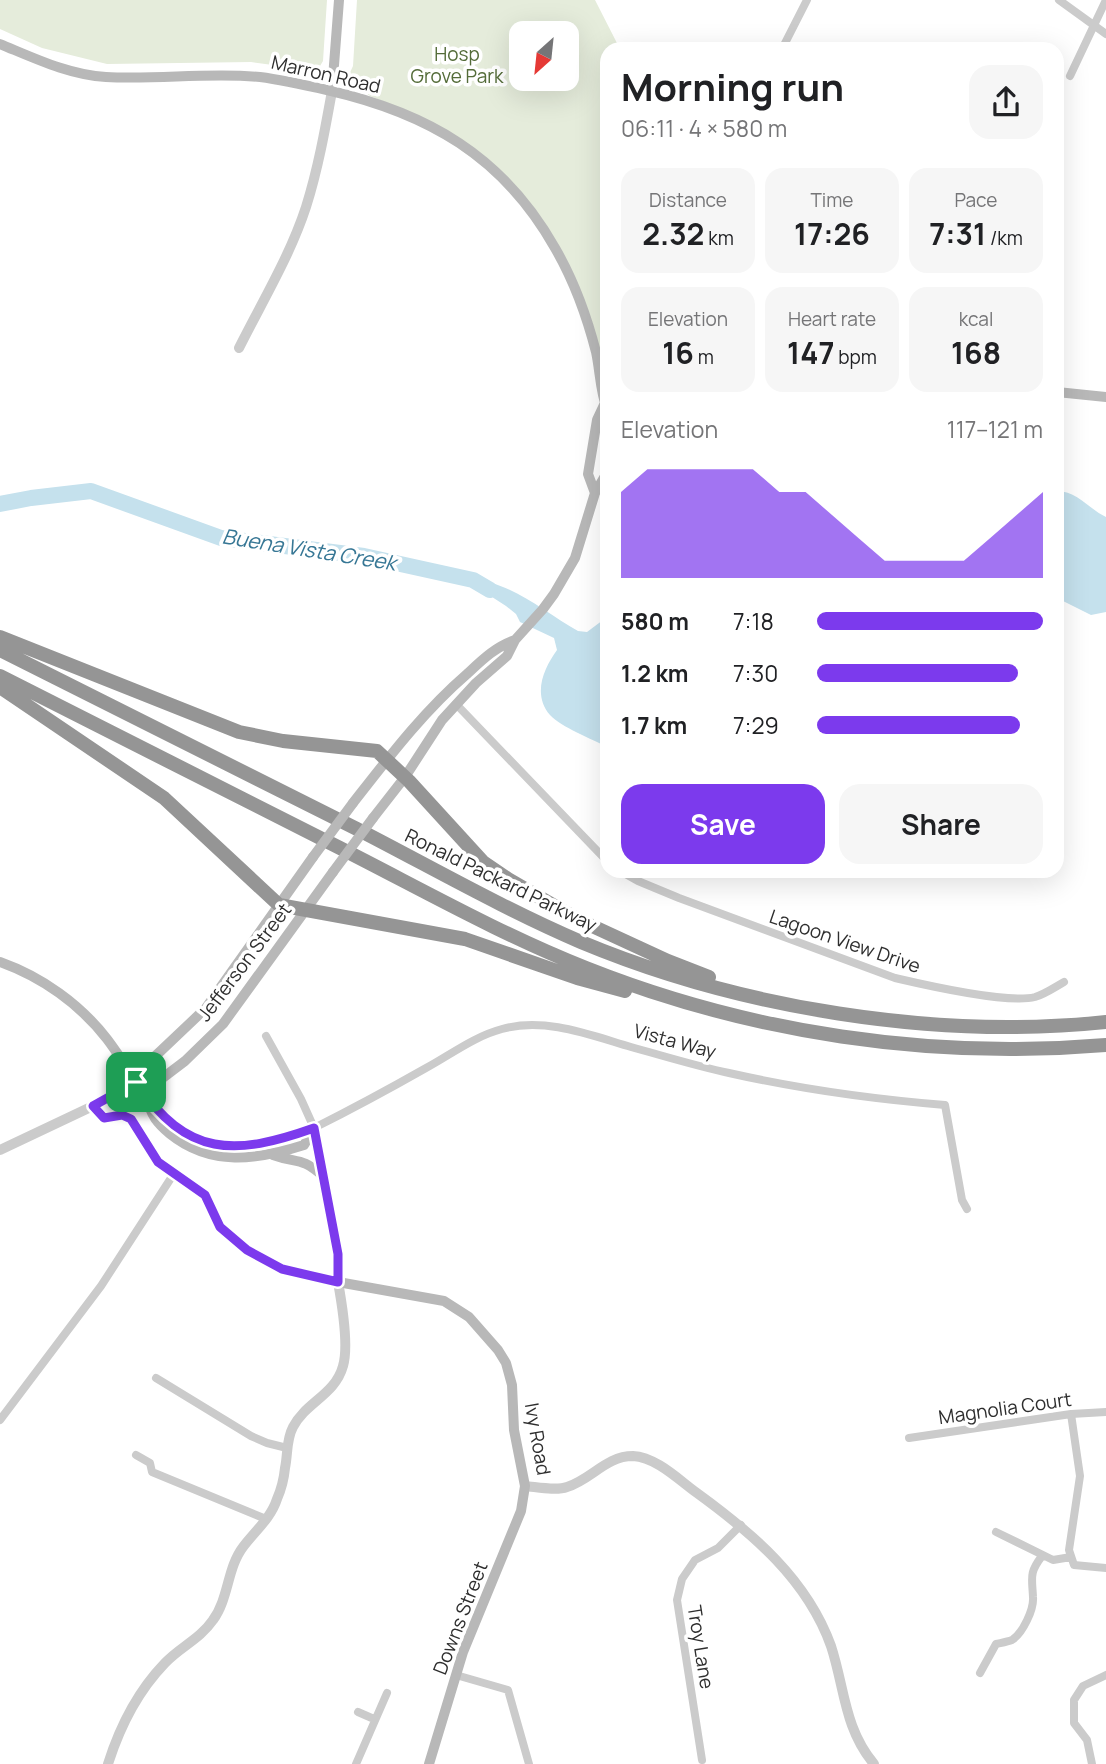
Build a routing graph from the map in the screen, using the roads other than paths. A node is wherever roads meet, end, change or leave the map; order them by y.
1 (339, 0) edge
2 (807, 0) edge
3 (1059, 0) edge
4 (1106, 0) edge
5 (1093, 26) junction
6 (1106, 34) edge
7 (786, 42) edge
8 (0, 44) edge
9 (1070, 76) dead end
10 (332, 91) junction
11 (239, 348) dead end
12 (600, 374) edge
13 (1064, 393) edge
14 (1106, 397) edge
15 (600, 415) edge
16 (600, 484) edge
17 (595, 493) junction
18 (600, 494) edge
19 (0, 637) edge
20 (515, 640) junction
21 (0, 650) edge
22 (0, 676) edge
23 (0, 687) edge
24 (456, 704) junction
25 (386, 761) junction
26 (405, 777) junction
27 (600, 853) edge
28 (633, 878) edge
29 (279, 905) junction
30 (304, 911) junction
31 (0, 962) edge
32 (1064, 982) dead end
33 (769, 1001) junction
34 (704, 1009) junction
35 (1106, 1022) edge
36 (266, 1036) dead end
37 (1106, 1045) edge
38 (136, 1082) junction
39 (148, 1099) junction
40 (93, 1106) junction
41 (314, 1128) junction
42 (0, 1150) edge
43 (273, 1155) junction
44 (173, 1175) junction
45 (323, 1176) junction
46 (967, 1209) dead end
47 (338, 1282) junction
48 (156, 1378) dead end
49 (1106, 1412) edge
50 (1071, 1414) junction
51 (0, 1420) edge
52 (909, 1438) dead end
53 (287, 1448) junction
54 (136, 1455) dead end
55 (525, 1486) junction
56 (266, 1519) junction
57 (741, 1525) junction
58 (996, 1532) dead end
59 (1042, 1556) junction
60 (1073, 1561) junction
61 (1106, 1568) edge
62 (980, 1673) dead end
63 (456, 1675) junction
64 (1106, 1675) edge
65 (387, 1693) dead end
66 (358, 1713) dead end
67 (374, 1719) junction
68 (702, 1760) dead end
69 (108, 1764) edge
70 (356, 1764) edge
71 (429, 1764) edge
72 (529, 1764) edge
73 (874, 1764) edge
74 (1092, 1764) edge

1 - 10 main road
2 - 7 street
3 - 5 street
4 - 5 street
5 - 6 street
5 - 9 street
8 - 10 main road, Marron Road
10 - 11 street
10 - 12 main road, Marron Road
13 - 14 main road
15 - 17 main road, Marron Road
16 - 17 main road
17 - 18 main road
17 - 20 main road, Jefferson Street
19 - 25 highway
20 - 24 main road, Jefferson Street
20 - 25 main road, Jefferson Street
21 - 33 highway, Ronald Packard Parkway
22 - 34 highway
23 - 29 highway
24 - 26 main road, Jefferson Street
24 - 27 street
25 - 26 highway
25 - 29 main road, Jefferson Street, bridge
26 - 30 main road, Jefferson Street, bridge
26 - 33 highway
28 - 32 street, Lagoon View Drive
29 - 30 highway
29 - 38 main road, Jefferson Street
30 - 34 highway
30 - 38 main road, Jefferson Street
31 - 38 main road, Vista Way
33 - 35 highway, Ronald Packard Parkway
34 - 37 highway
36 - 41 street
38 - 39 main road, Vista Way
38 - 40 street
39 - 41 main road, Vista Way
39 - 43 main road, Vista Way
40 - 42 street
40 - 44 street, Ivy Road
41 - 43 main road, Vista Way
41 - 45 main road
41 - 46 street, Vista Way
43 - 45 main road
44 - 47 street, Ivy Road
44 - 51 street
45 - 47 main road
47 - 53 street
47 - 55 main road, Ivy Road
48 - 53 street
49 - 50 street, Magnolia Court
50 - 52 street, Magnolia Court
50 - 60 street
53 - 56 street
54 - 56 street
55 - 57 street, Ivy Road
55 - 63 main road, Downs Street
56 - 69 street
57 - 68 street, Troy Lane
57 - 73 street, Ivy Road
58 - 59 street
59 - 60 street
59 - 62 street
60 - 61 street
63 - 71 main road, Downs Street
63 - 72 street
64 - 74 street
65 - 67 street
66 - 67 street
67 - 70 street

